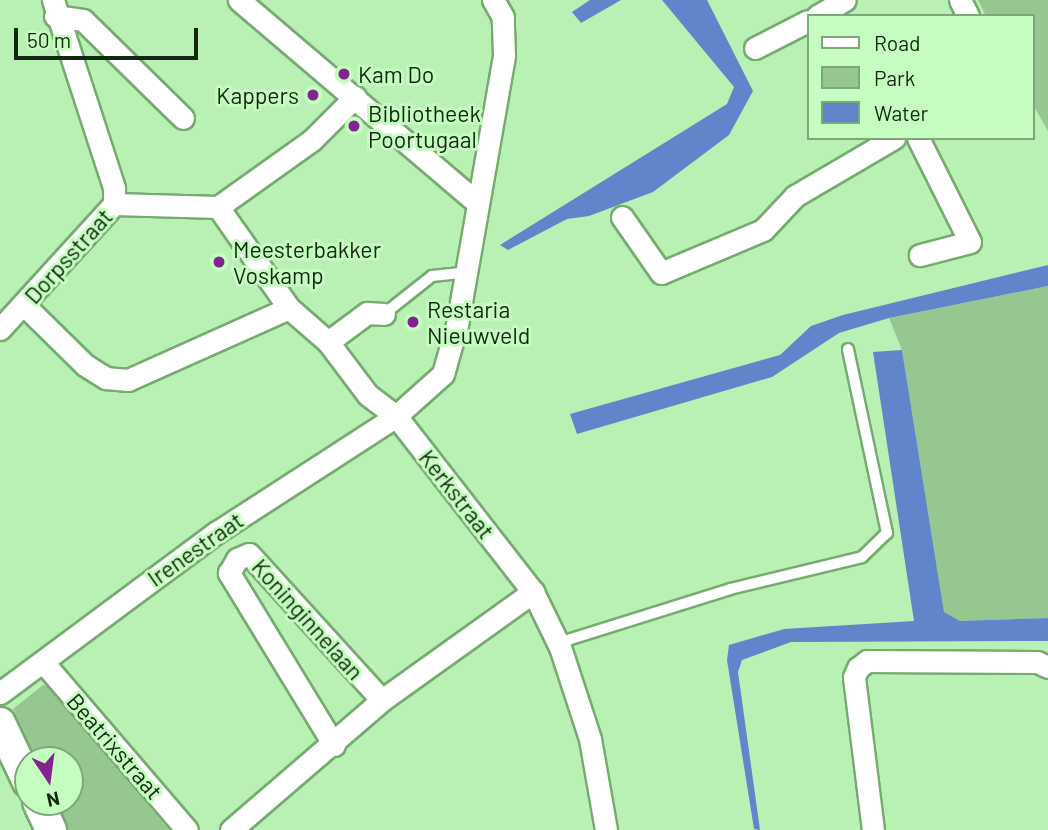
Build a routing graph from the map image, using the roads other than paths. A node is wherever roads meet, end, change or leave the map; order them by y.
1 (239, 0) edge
2 (494, 0) edge
3 (845, 0) edge
4 (54, 8) edge
5 (820, 14) edge
6 (806, 22) edge
7 (755, 48) dead end
8 (355, 97) junction
9 (183, 118) dead end
10 (891, 140) edge
11 (919, 140) edge
12 (475, 201) junction
13 (114, 204) junction
14 (218, 207) junction
15 (622, 217) dead end
16 (920, 255) dead end
17 (463, 272) junction
18 (24, 305) junction
19 (293, 312) junction
20 (384, 314) joint
21 (0, 329) edge
22 (328, 342) junction
23 (848, 349) dead end
24 (396, 416) junction
25 (533, 592) junction
26 (558, 643) junction
27 (43, 662) junction
28 (1048, 667) edge
29 (0, 693) edge
30 (382, 700) junction
31 (0, 723) edge
32 (334, 744) junction
33 (14, 752) edge
34 (187, 830) edge
35 (231, 830) edge
36 (606, 830) edge
37 (873, 830) edge

1 - 8 street
2 - 12 street, Irenestraat
3 - 5 street
4 - 9 street
4 - 13 street
6 - 7 street
8 - 12 street
8 - 14 street
10 - 15 street
11 - 16 street
12 - 17 street, Irenestraat
13 - 14 street, Dorpsstraat
13 - 18 street, Dorpsstraat
14 - 19 street, Kerkstraat
17 - 20 lane
17 - 24 street, Irenestraat
18 - 19 street
18 - 21 street, Dorpsstraat
19 - 22 street, Kerkstraat
20 - 22 street
22 - 24 street, Kerkstraat
23 - 26 lane
24 - 25 street, Kerkstraat
24 - 27 street, Irenestraat
25 - 26 street, Kerkstraat
25 - 30 street, Koninginnelaan
26 - 36 street, Kerkstraat
27 - 29 street, Irenestraat
27 - 34 street, Beatrixstraat
28 - 37 street
30 - 32 street, Koninginnelaan
30 - 32 street, Koninginnelaan
31 - 33 street
32 - 35 street, Koninginnelaan

